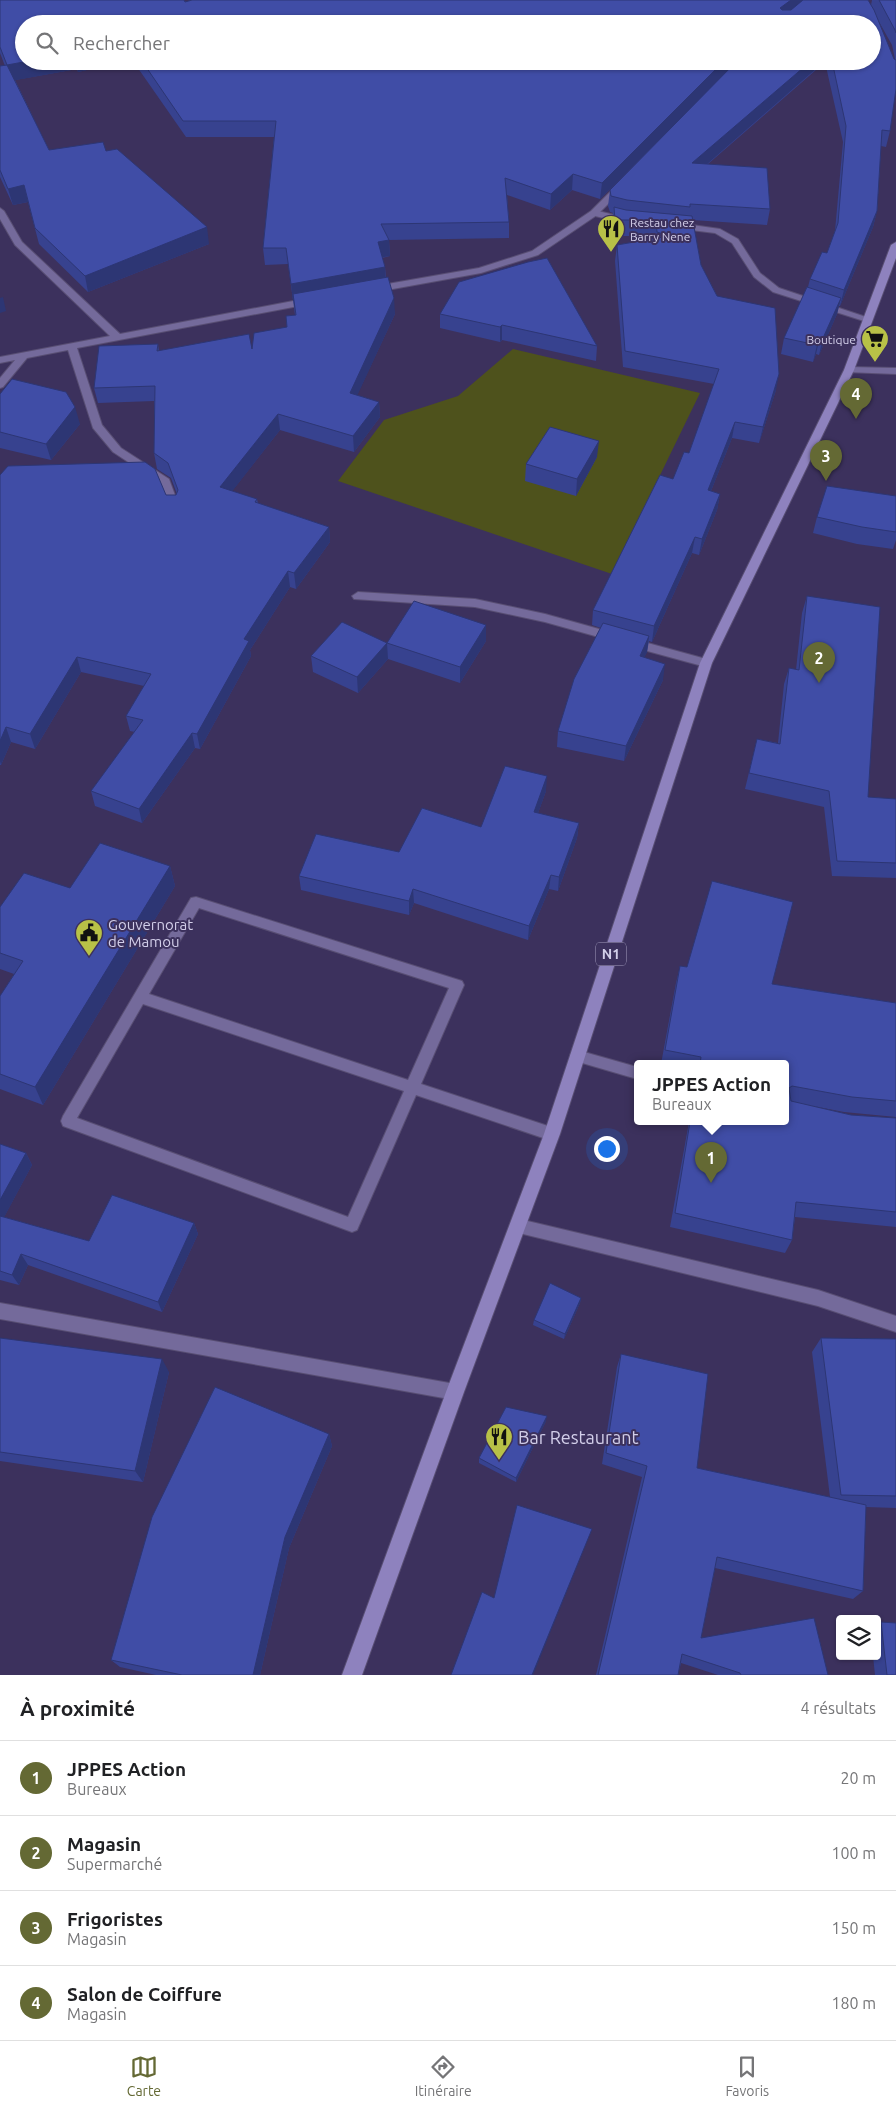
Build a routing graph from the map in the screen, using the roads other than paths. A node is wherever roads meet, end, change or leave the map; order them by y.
1 (628, 179) edge
2 (0, 211) edge
3 (594, 214) junction
4 (634, 222) edge
5 (664, 224) edge
6 (896, 245) edge
7 (366, 291) edge
8 (319, 300) edge
9 (867, 319) junction
10 (118, 337) junction
11 (71, 346) junction
12 (24, 355) junction
13 (0, 360) edge
14 (849, 370) junction
15 (896, 371) edge
16 (0, 385) edge
17 (174, 506) edge
18 (358, 596) dead end
19 (706, 663) junction
20 (139, 998) junction
21 (577, 1056) junction
22 (634, 1072) edge
23 (412, 1088) junction
24 (552, 1134) junction
25 (518, 1226) junction
26 (0, 1311) edge
27 (896, 1324) edge
28 (455, 1392) junction
29 (352, 1675) edge

1 - 3 street
2 - 10 street
3 - 4 street
3 - 7 street
5 - 9 street
6 - 9 highway, N1
8 - 10 street
9 - 14 highway, N1
10 - 11 street
11 - 12 street
11 - 17 street
12 - 13 street
12 - 16 street
14 - 15 street
14 - 19 highway, N1
18 - 19 street
19 - 21 highway, N1
20 - 23 street
20 - 23 street
20 - 23 street
21 - 22 street
21 - 24 highway, N1
23 - 24 street
24 - 25 highway, N1
25 - 27 street
25 - 28 highway, N1
26 - 28 street
28 - 29 highway, N1

